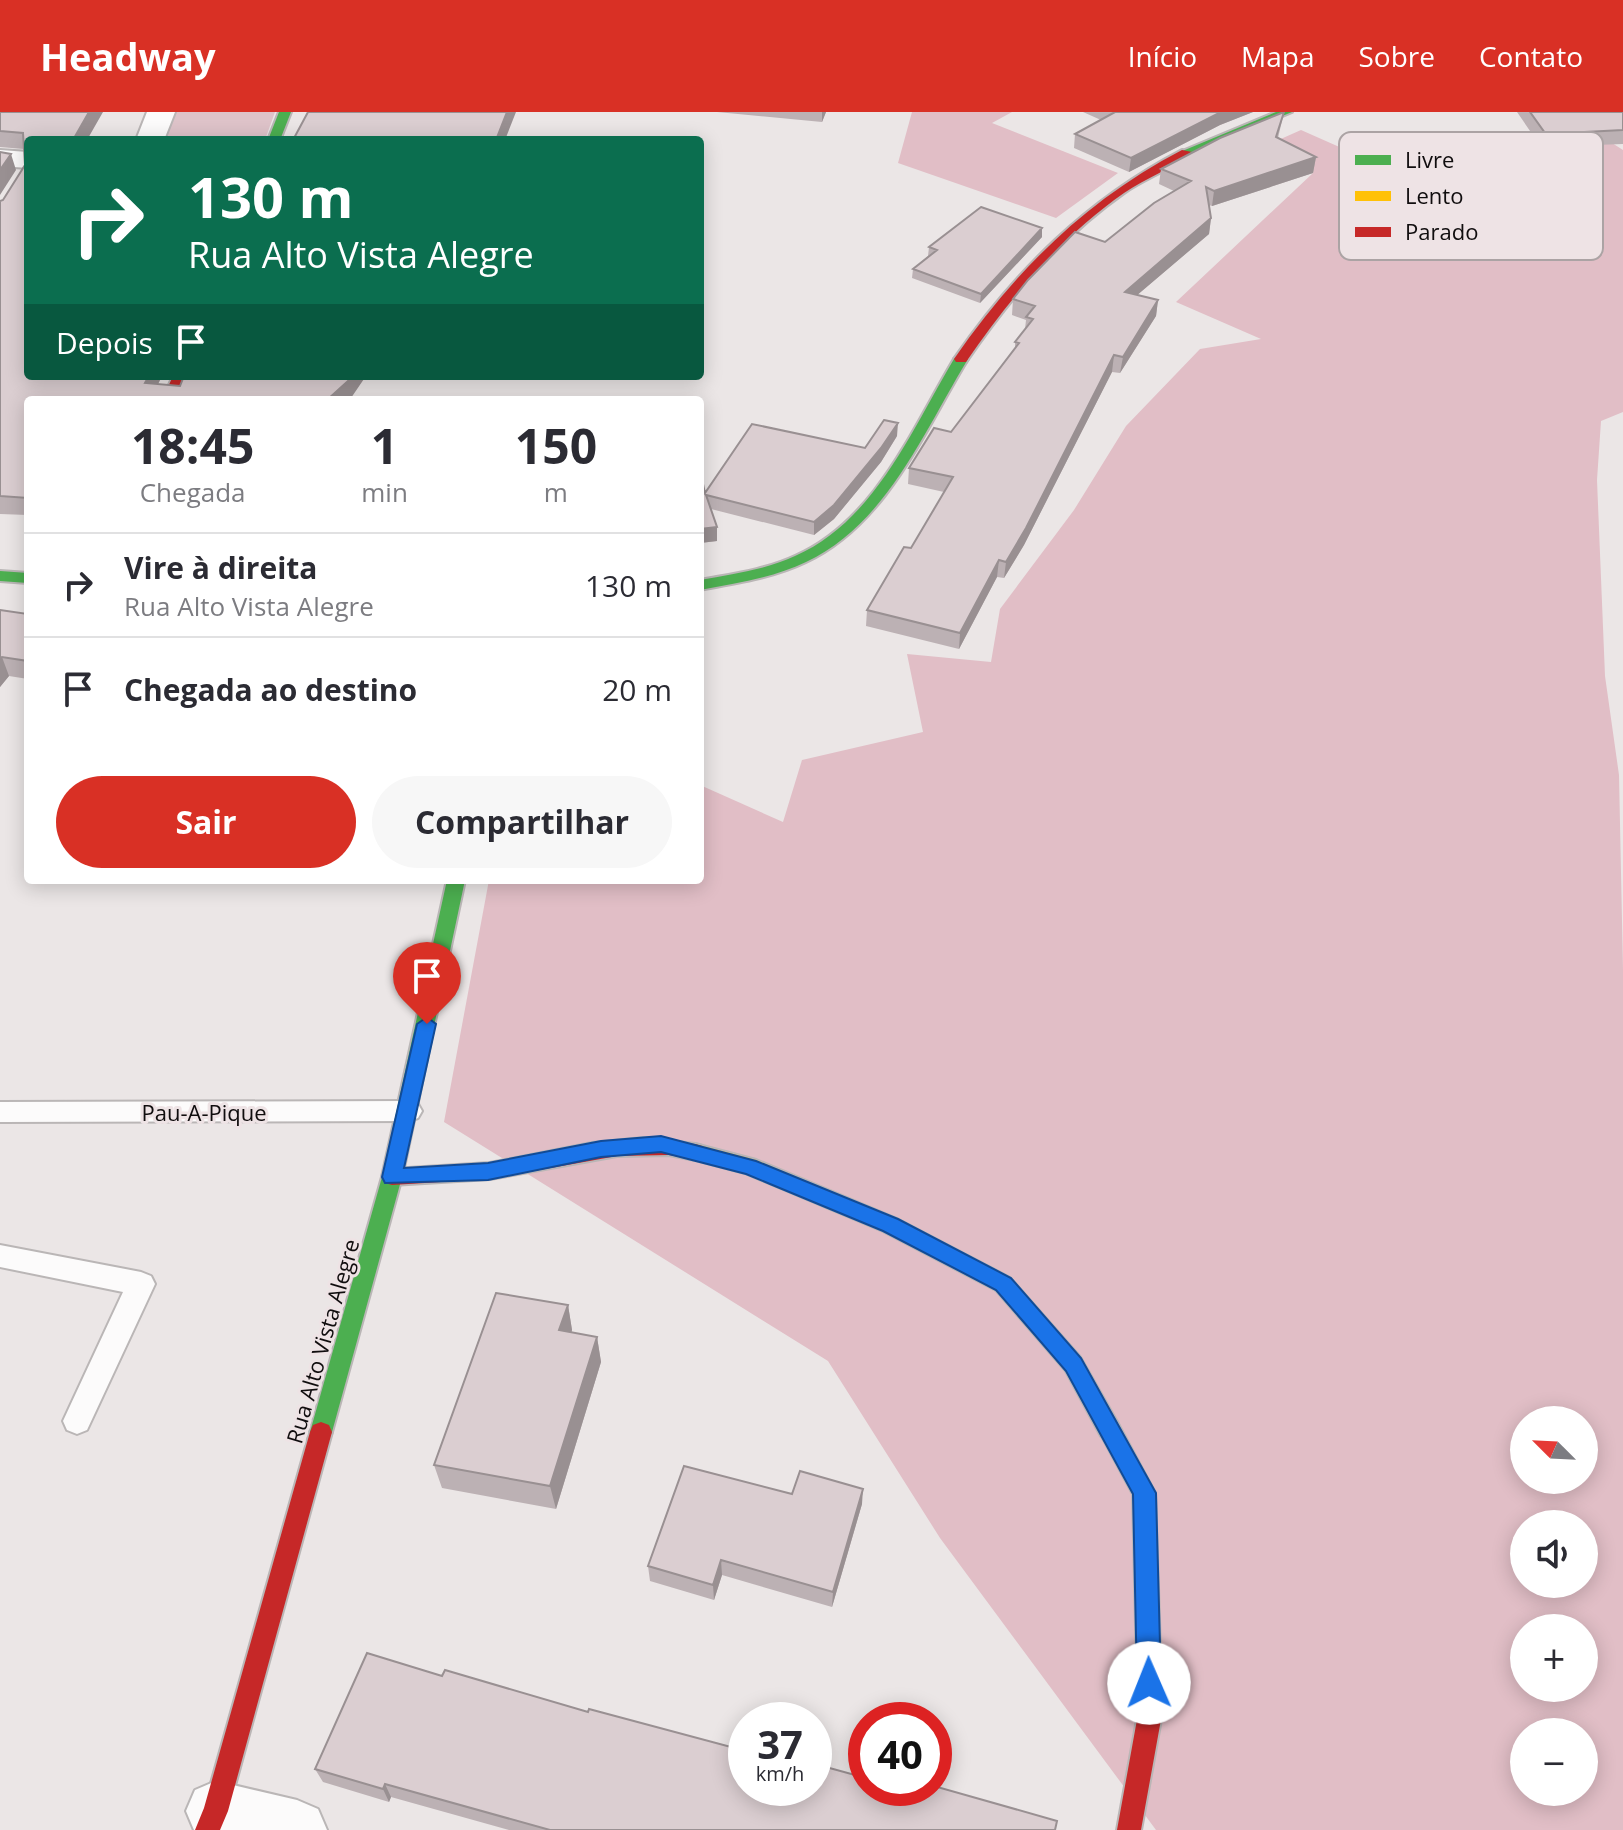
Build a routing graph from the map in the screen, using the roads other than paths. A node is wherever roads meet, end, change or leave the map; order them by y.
1 (161, 112) edge
2 (285, 112) edge
3 (1286, 112) edge
4 (152, 136) edge
5 (276, 136) edge
6 (0, 158) edge
7 (24, 168) edge
8 (0, 576) edge
9 (24, 578) edge
10 (704, 584) edge
11 (455, 884) edge
12 (409, 1111) junction
13 (0, 1112) edge
14 (392, 1177) junction
15 (0, 1256) edge
16 (77, 1421) dead end
17 (212, 1820) edge
18 (297, 1830) edge
19 (1129, 1830) edge

1 - 4 street
2 - 5 street
3 - 10 street
6 - 7 street
8 - 9 street
11 - 12 street, Rua Alto Vista Alegre
12 - 13 lane, Pau-A-Pique
12 - 14 street, Rua Alto Vista Alegre
14 - 17 street, Rua Alto Vista Alegre
14 - 19 street
15 - 16 lane
17 - 18 street

